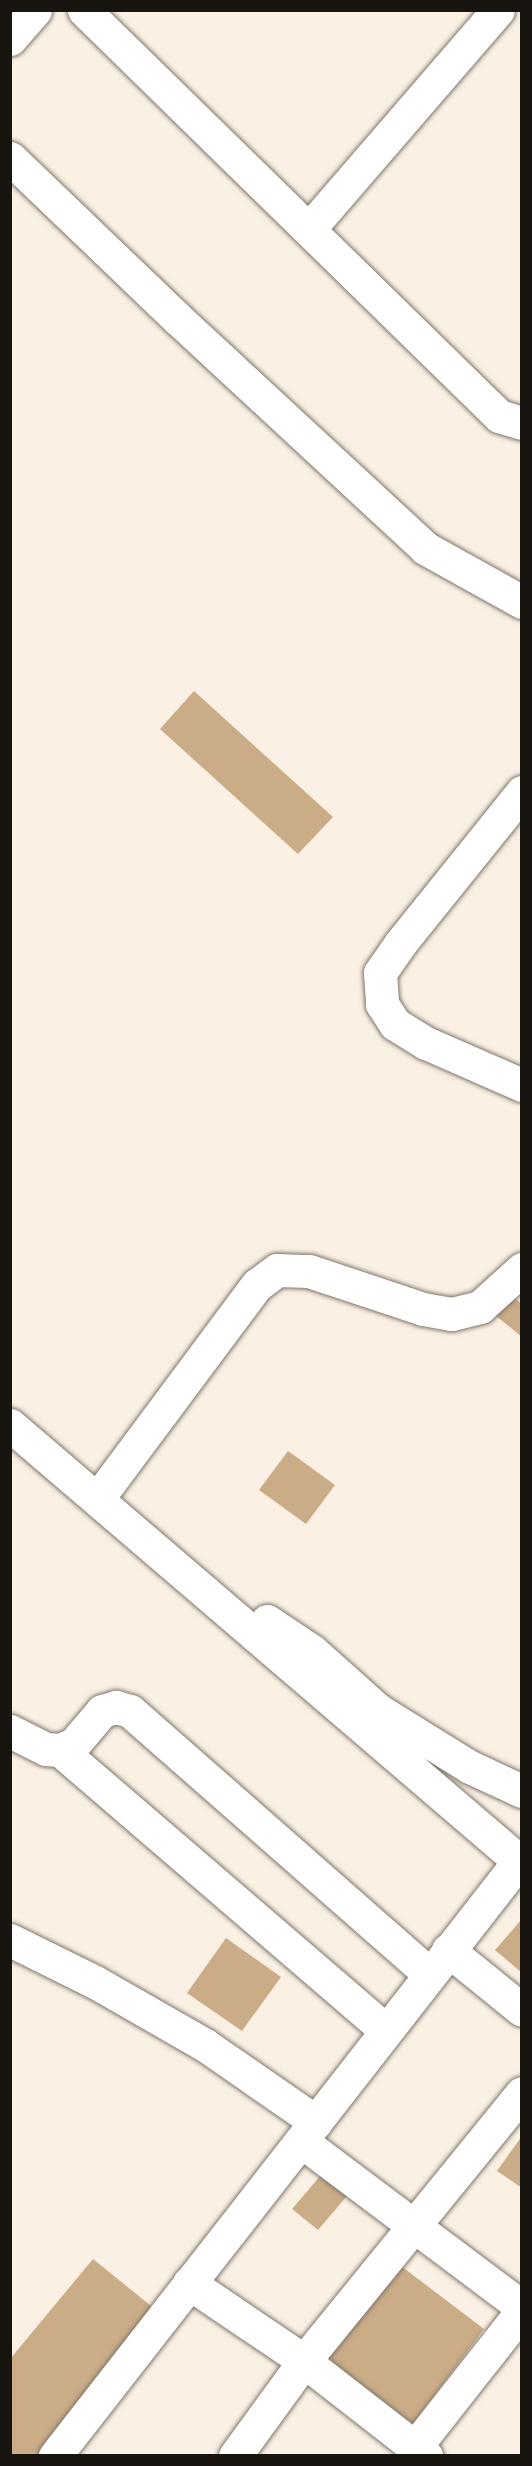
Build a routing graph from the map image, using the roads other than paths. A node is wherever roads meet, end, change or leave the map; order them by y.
1 (35, 10) edge
2 (84, 10) edge
3 (498, 10) edge
4 (10, 39) edge
5 (10, 158) edge
6 (309, 229) junction
7 (522, 423) edge
8 (522, 602) edge
9 (522, 792) edge
10 (522, 1085) edge
11 (522, 1269) edge
12 (10, 1425) edge
13 (98, 1498) junction
14 (154, 1547) junction
15 (10, 1731) edge
16 (60, 1750) junction
17 (522, 1791) edge
18 (10, 1940) edge
19 (439, 1962) junction
20 (522, 2010) edge
21 (386, 2030) junction
22 (522, 2093) edge
23 (309, 2131) junction
24 (414, 2227) junction
25 (189, 2283) junction
26 (522, 2309) edge
27 (304, 2361) junction
28 (420, 2451) edge
29 (54, 2456) edge
30 (235, 2456) edge

1 - 4 street
2 - 6 street
3 - 6 street
5 - 8 street
6 - 7 street
9 - 10 street
11 - 13 street
12 - 13 street
13 - 14 street
14 - 17 street
14 - 19 street
15 - 16 street
16 - 19 street
16 - 21 street
18 - 23 street
19 - 20 street
19 - 21 street
21 - 23 street
22 - 24 street
23 - 24 street
23 - 25 street
24 - 26 street
24 - 27 street
25 - 27 street
25 - 29 street
26 - 28 street
27 - 28 street
27 - 30 street

